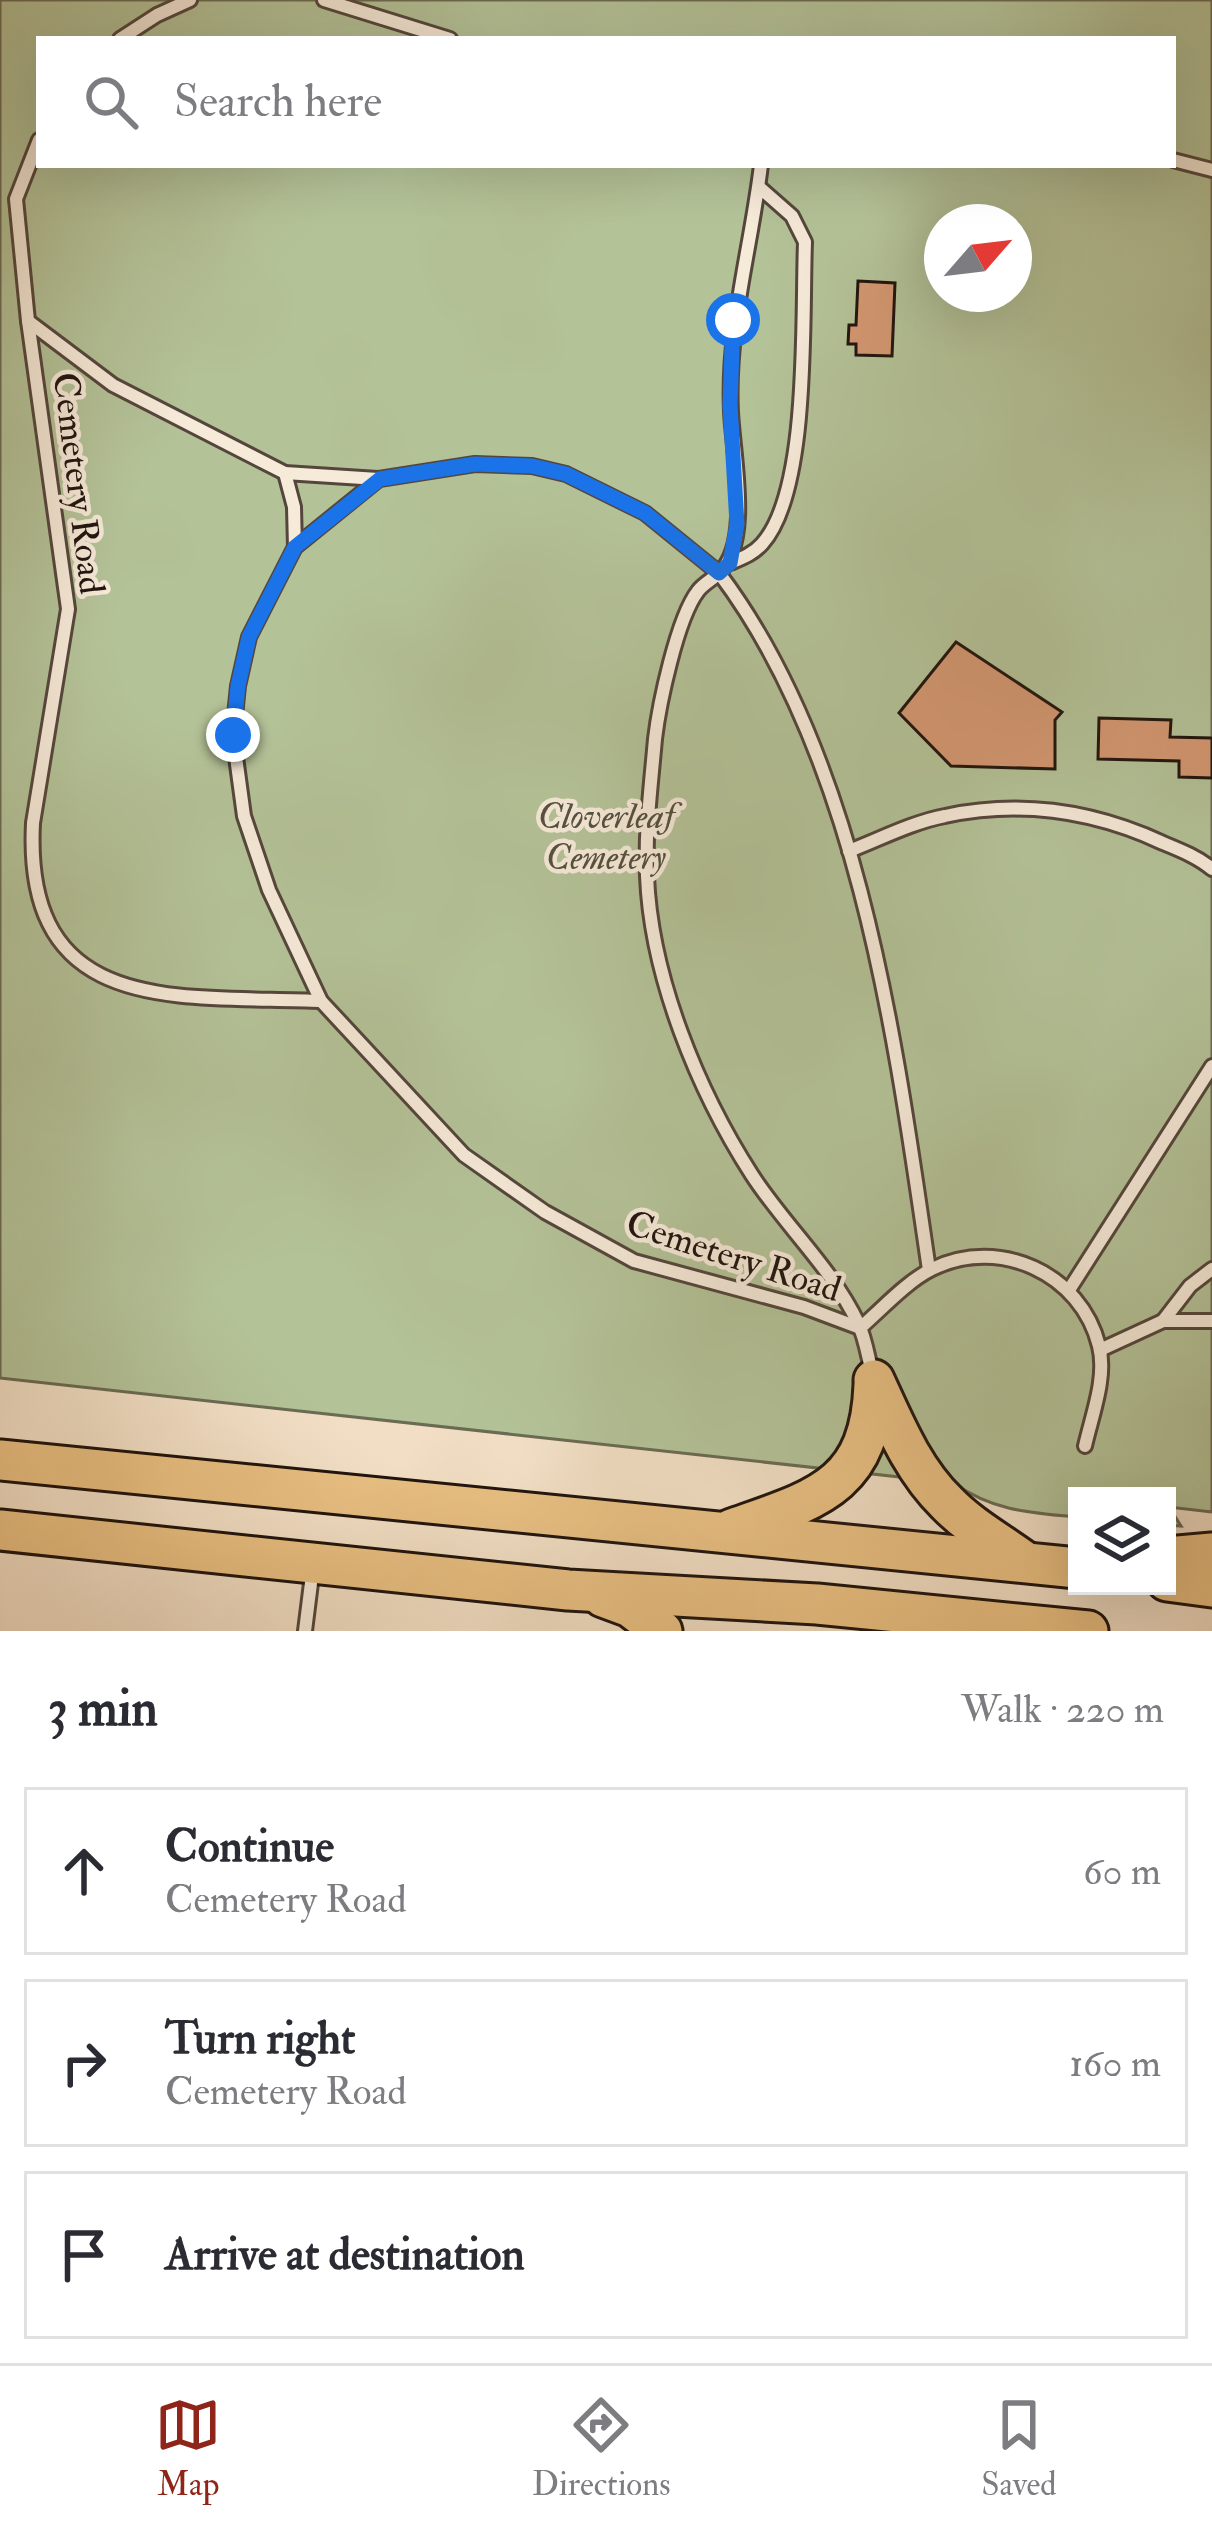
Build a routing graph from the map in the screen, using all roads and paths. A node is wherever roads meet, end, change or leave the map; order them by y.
1 (190, 0) edge
2 (324, 0) edge
3 (125, 36) edge
4 (441, 36) edge
5 (36, 148) edge
6 (1176, 161) edge
7 (761, 168) edge
8 (1212, 170) edge
9 (759, 187) junction
10 (28, 321) junction
11 (285, 473) junction
12 (380, 479) junction
13 (295, 547) junction
14 (724, 568) junction
15 (849, 851) junction
16 (1212, 869) edge
17 (321, 1001) junction
18 (1212, 1066) edge
19 (1212, 1269) edge
20 (928, 1270) junction
21 (1069, 1290) junction
22 (1163, 1321) junction
23 (1212, 1321) edge
24 (860, 1328) junction
25 (1100, 1350) junction
26 (874, 1380) junction
27 (1085, 1445) dead end
28 (0, 1460) edge
29 (0, 1530) edge
30 (719, 1534) junction
31 (1212, 1553) edge
32 (1176, 1556) edge
33 (1028, 1563) junction
34 (314, 1566) junction
35 (1068, 1567) edge
36 (1176, 1582) edge
37 (1212, 1586) edge
38 (568, 1590) junction
39 (817, 1604) junction
40 (305, 1631) edge
41 (662, 1631) edge
42 (767, 1631) edge
43 (1088, 1631) edge

1 - 3 lane
2 - 4 lane
5 - 10 lane, Cemetery Road
6 - 8 lane
7 - 9 lane, Cemetery Road
9 - 14 lane, Cemetery Road
9 - 14 lane, Cemetery Road
10 - 11 lane, Cemetery Road
10 - 17 lane, Cemetery Road
11 - 12 lane, Cemetery Road
11 - 13 lane
12 - 13 lane, Cemetery Road
12 - 14 lane, Cemetery Road
13 - 17 lane, Cemetery Road
14 - 15 lane, Cemetery Road
14 - 24 lane, Cemetery Road
15 - 16 lane
15 - 20 lane, Cemetery Road
17 - 24 lane, Cemetery Road
18 - 21 lane
19 - 22 lane
20 - 21 lane, Cemetery Road
20 - 24 lane, Cemetery Road
21 - 25 lane
22 - 23 lane
22 - 25 lane
24 - 26 lane, Cemetery Road
25 - 27 lane
26 - 30 highway
26 - 33 highway
28 - 30 highway
29 - 34 highway
30 - 33 highway
31 - 32 highway
33 - 35 highway
34 - 38 highway
34 - 40 lane
36 - 37 highway
38 - 39 highway
38 - 41 highway
39 - 42 highway
39 - 43 highway

